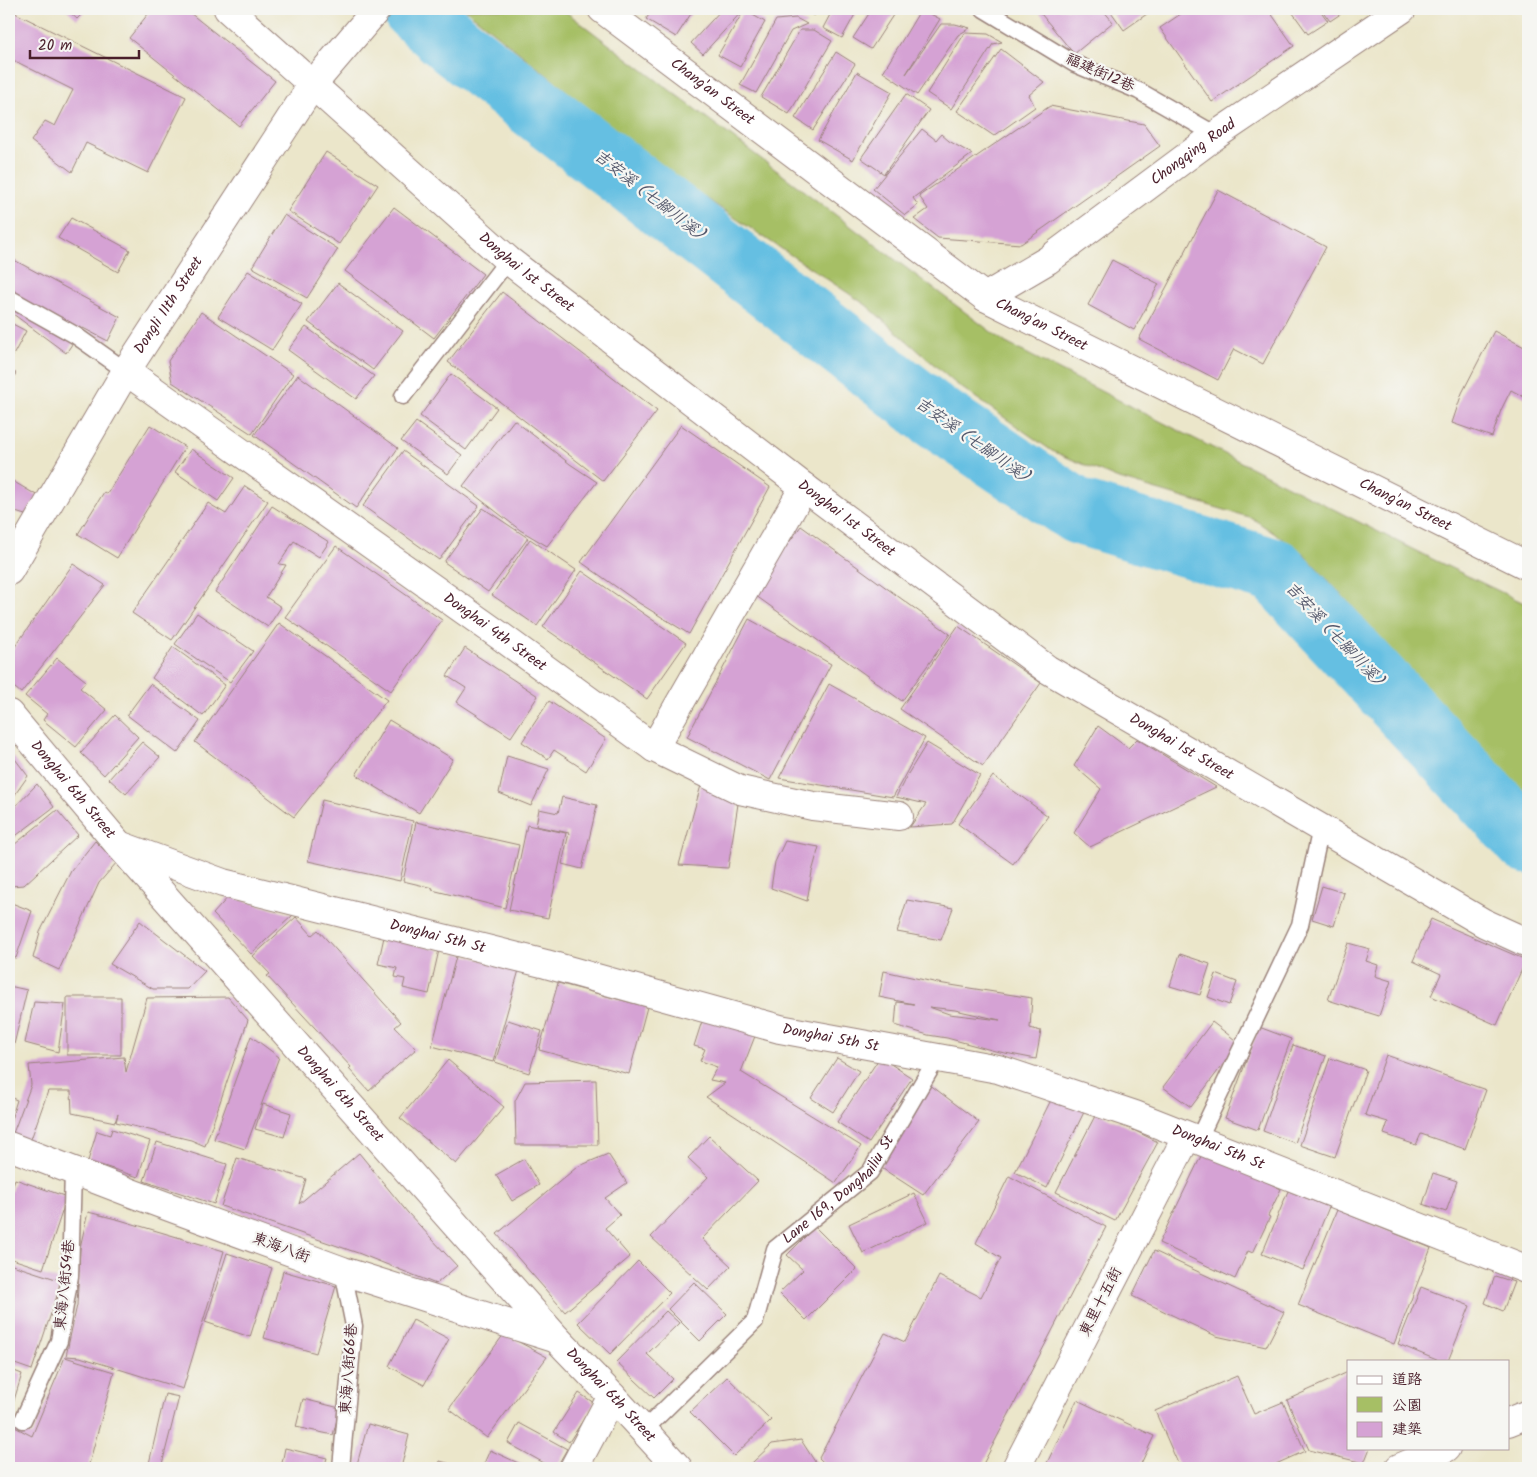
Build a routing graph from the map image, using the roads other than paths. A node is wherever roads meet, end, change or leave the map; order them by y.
1 (228, 9) edge
2 (377, 9) edge
3 (602, 9) edge
4 (984, 9) edge
5 (1402, 9) edge
6 (312, 84) junction
7 (1216, 135) junction
8 (508, 260) junction
9 (985, 297) junction
10 (9, 298) edge
11 (126, 371) junction
12 (403, 396) dead end
13 (804, 487) junction
14 (1528, 566) edge
15 (9, 571) edge
16 (9, 714) edge
17 (654, 748) junction
18 (899, 816) dead end
19 (1321, 828) junction
20 (119, 845) junction
21 (1528, 943) edge
22 (937, 1058) junction
23 (1192, 1138) junction
24 (9, 1146) edge
25 (74, 1172) junction
26 (1528, 1270) edge
27 (343, 1271) junction
28 (557, 1339) junction
29 (612, 1396) junction
30 (1528, 1414) edge
31 (23, 1420) dead end
32 (1510, 1421) edge
33 (644, 1430) junction
34 (1441, 1450) edge
35 (341, 1468) edge
36 (574, 1468) edge
37 (678, 1468) edge
38 (1016, 1468) edge
39 (1399, 1468) edge

1 - 6 street, Donghai 1st Street
2 - 6 street, Dongli 11th Street
3 - 9 street, Chang'an Street
4 - 7 lane, 福建街12巷
5 - 7 street, Chongqing Road
6 - 8 street, Donghai 1st Street
6 - 11 street, Dongli 11th Street
7 - 9 street, Chongqing Road
8 - 12 lane
8 - 13 street, Donghai 1st Street
9 - 14 street, Chang'an Street
10 - 11 lane
11 - 15 street, Dongli 11th Street
11 - 17 street, Donghai 4th Street
13 - 17 street
13 - 19 street, Donghai 1st Street
16 - 20 street, Donghai 6th Street
17 - 18 street, Donghai 4th Street
19 - 21 street, Donghai 1st Street
19 - 23 lane
20 - 22 street, Donghai 5th St
20 - 28 street, Donghai 6th Street
22 - 23 street, Donghai 5th St
22 - 33 lane, Lane 169, Donghailiu St
23 - 26 street, Donghai 5th St
23 - 38 street, 東里十五街
24 - 25 street, 東海八街
25 - 27 street, 東海八街
25 - 31 lane, 東海八街54巷
27 - 28 street, 東海八街
27 - 35 lane, 東海八街66巷
28 - 29 street, Donghai 6th Street
29 - 33 street, Donghai 6th Street
29 - 36 street
30 - 32 street
33 - 37 street, Donghai 6th Street
34 - 39 street

